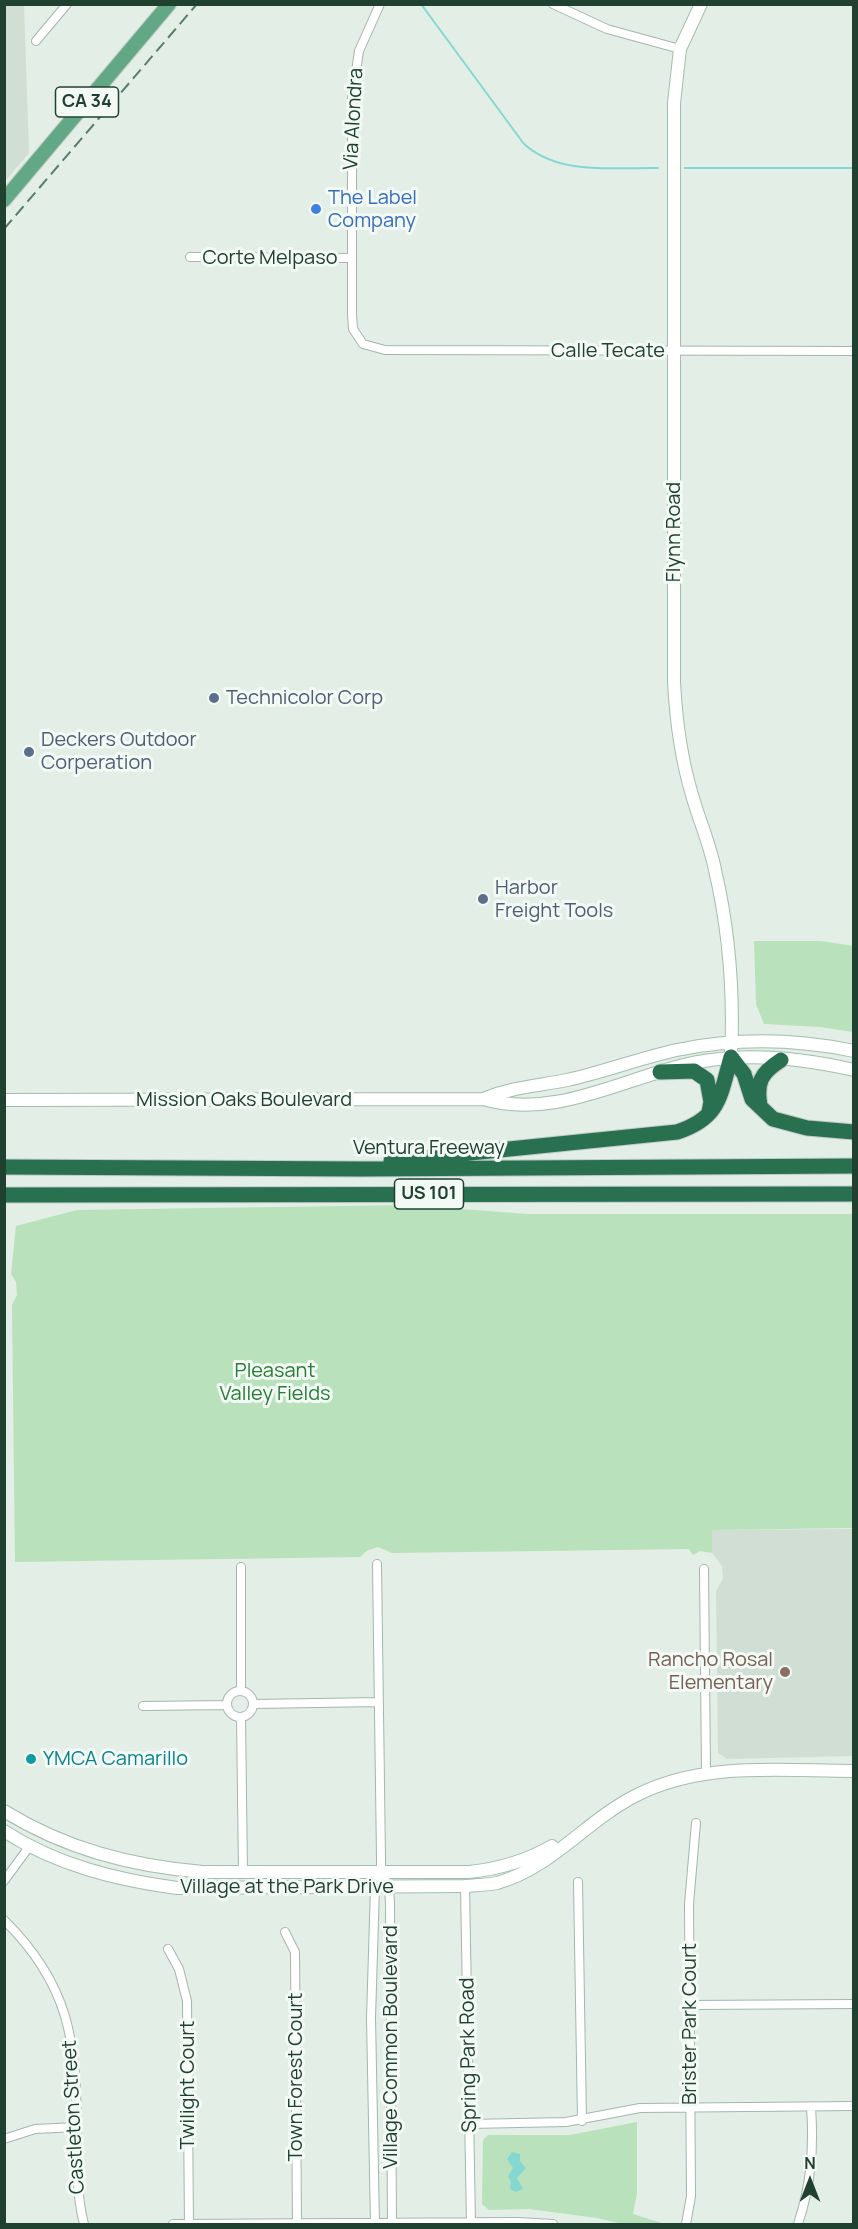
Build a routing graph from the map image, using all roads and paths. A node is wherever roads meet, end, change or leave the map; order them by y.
1 (67, 4) edge
2 (169, 4) edge
3 (380, 4) edge
4 (553, 4) edge
5 (701, 4) edge
6 (36, 41) dead end
7 (680, 49) junction
8 (4, 200) edge
9 (190, 257) dead end
10 (351, 258) junction
11 (363, 344) joint
12 (854, 351) edge
13 (675, 352) junction
14 (732, 1050) junction
15 (854, 1051) edge
16 (781, 1060) junction
17 (854, 1070) edge
18 (660, 1072) junction
19 (483, 1099) junction
20 (4, 1100) edge
21 (760, 1109) junction
22 (707, 1118) junction
23 (854, 1132) edge
24 (854, 1166) edge
25 (4, 1167) edge
26 (310, 1169) junction
27 (854, 1194) edge
28 (4, 1195) edge
29 (66, 1195) junction
30 (4, 1201) edge
31 (377, 1564) dead end
32 (241, 1567) dead end
33 (704, 1569) dead end
34 (242, 1691) junction
35 (378, 1702) junction
36 (253, 1704) junction
37 (227, 1705) junction
38 (143, 1706) dead end
39 (241, 1717) junction
40 (854, 1771) edge
41 (706, 1772) junction
42 (4, 1811) edge
43 (696, 1823) dead end
44 (4, 1831) edge
45 (567, 1841) junction
46 (29, 1848) junction
47 (381, 1872) junction
48 (243, 1873) junction
49 (4, 1881) edge
50 (578, 1882) dead end
51 (465, 1886) junction
52 (375, 1887) junction
53 (389, 1887) junction
54 (4, 1920) edge
55 (285, 1932) dead end
56 (168, 1949) dead end
57 (854, 2004) edge
58 (691, 2005) junction
59 (854, 2106) edge
60 (691, 2107) junction
61 (812, 2107) junction
62 (582, 2121) junction
63 (470, 2124) junction
64 (77, 2127) junction
65 (4, 2139) edge
66 (84, 2224) edge
67 (173, 2224) edge
68 (189, 2224) edge
69 (297, 2224) edge
70 (375, 2224) edge
71 (392, 2224) edge
72 (471, 2224) edge
73 (553, 2224) edge
74 (686, 2224) edge
75 (798, 2224) edge

1 - 6 street
2 - 8 main road, CA 34
3 - 10 street, Via Alondra
4 - 7 street
5 - 7 main road, Flynn Road
7 - 13 main road, Flynn Road
9 - 10 street, Corte Melpaso
10 - 11 street, Via Alondra
11 - 13 street, Calle Tecate
12 - 13 street, Calle Tecate
13 - 14 main road, Flynn Road
14 - 15 main road, Mission Oaks Boulevard
14 - 16 main road, Mission Oaks Boulevard
14 - 18 main road, Mission Oaks Boulevard
14 - 19 main road, Mission Oaks Boulevard
14 - 21 highway
14 - 22 highway
16 - 17 main road, Mission Oaks Boulevard
16 - 21 highway
18 - 19 main road, Mission Oaks Boulevard
18 - 22 highway
19 - 20 main road, Mission Oaks Boulevard
21 - 23 highway
22 - 26 highway
24 - 26 highway, Ventura Freeway / US 101
25 - 26 highway, Ventura Freeway / US 101
27 - 29 highway, US 101
28 - 29 highway, US 101
29 - 30 highway
31 - 35 street, Village Common Boulevard
32 - 34 street
33 - 41 street
34 - 36 street
34 - 37 street
35 - 36 street
35 - 47 street, Village Common Boulevard
36 - 39 street
37 - 38 street
37 - 39 street
39 - 48 street
40 - 41 main road, Village at the Park Drive
41 - 45 main road, Village at the Park Drive
42 - 48 main road, Village at the Park Drive
43 - 58 street, Brister Park Court
44 - 46 main road, Village at the Park Drive
45 - 47 main road, Village at the Park Drive
45 - 51 main road, Village at the Park Drive
46 - 49 street
46 - 52 main road, Village at the Park Drive
47 - 48 main road, Village at the Park Drive
47 - 52 street, Village Common Boulevard
47 - 53 street, Village Common Boulevard
50 - 62 street
51 - 53 main road, Village at the Park Drive
51 - 63 street, Spring Park Road
52 - 53 main road, Village at the Park Drive
52 - 70 street, Village Common Boulevard
53 - 71 street, Village Common Boulevard
54 - 64 street, Castleton Street
55 - 69 street, Town Forest Court
56 - 68 street, Twilight Court
57 - 58 street
58 - 60 street, Brister Park Court
59 - 61 street
60 - 61 street
60 - 62 street
60 - 74 street, Brister Park Court
61 - 75 street
62 - 63 street
63 - 72 street, Spring Park Road
64 - 65 street
64 - 66 street, Castleton Street
67 - 68 street
68 - 69 street
69 - 70 street
70 - 71 street
71 - 72 street
72 - 73 street

